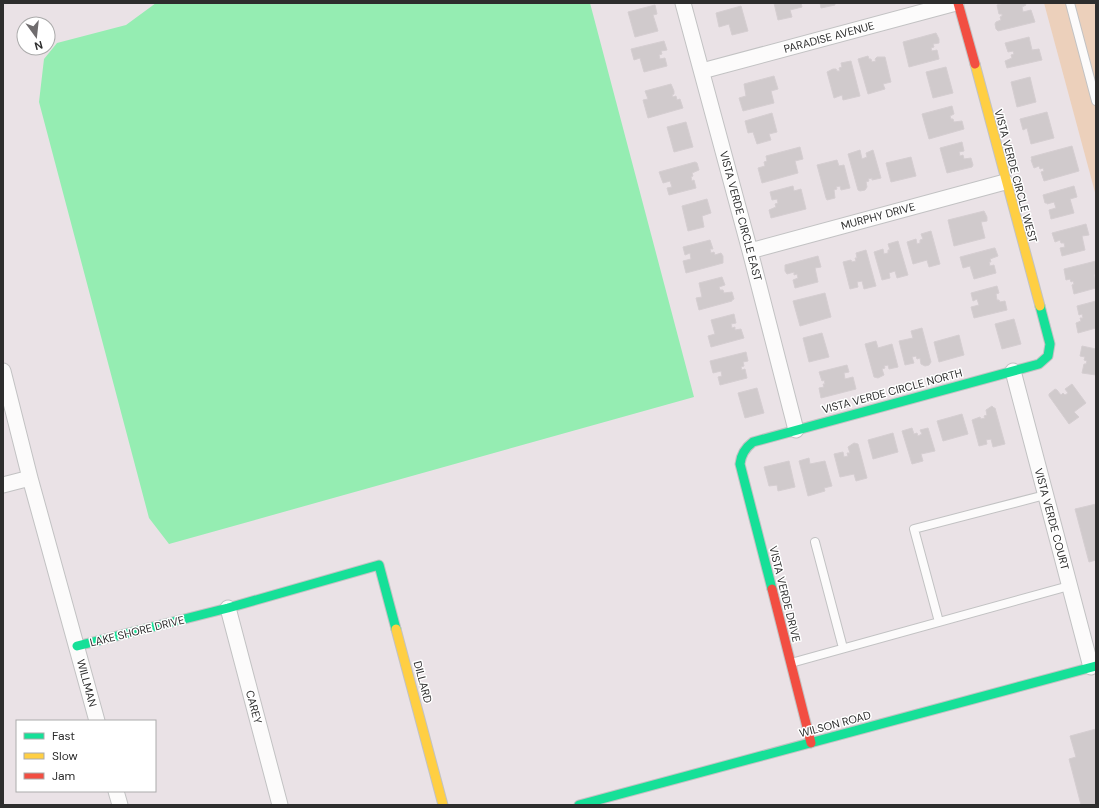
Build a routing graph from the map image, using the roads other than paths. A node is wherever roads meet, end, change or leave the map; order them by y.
1 (683, 3) edge
2 (957, 3) edge
3 (1070, 3) edge
4 (702, 71) junction
5 (1096, 101) edge
6 (1005, 182) junction
7 (750, 251) junction
8 (1048, 356) joint
9 (3, 371) edge
10 (1012, 371) junction
11 (796, 430) junction
12 (742, 452) joint
13 (30, 478) junction
14 (3, 486) edge
15 (1045, 495) junction
16 (815, 542) dead end
17 (380, 564) joint
18 (1069, 586) junction
19 (228, 608) junction
20 (939, 622) junction
21 (76, 646) junction
22 (843, 648) junction
23 (791, 663) junction
24 (1093, 666) edge
25 (97, 720) edge
26 (811, 743) junction
27 (116, 792) edge
28 (120, 805) edge
29 (280, 805) edge
30 (442, 805) edge
31 (579, 805) edge

1 - 4 street, VISTA VERDE CIRCLE EAST
2 - 4 street, PARADISE AVENUE
2 - 6 street, VISTA VERDE CIRCLE WEST
3 - 5 lane
4 - 7 street, VISTA VERDE CIRCLE EAST
6 - 7 street, MURPHY DRIVE
6 - 8 street, VISTA VERDE CIRCLE WEST
7 - 11 street, VISTA VERDE CIRCLE EAST
8 - 10 street, VISTA VERDE CIRCLE NORTH
9 - 13 street, LAKE SHORE DRIVE
10 - 11 street, VISTA VERDE CIRCLE NORTH
10 - 15 street, VISTA VERDE COURT
11 - 12 street, VISTA VERDE CIRCLE NORTH
12 - 23 street, VISTA VERDE DRIVE
13 - 14 street
13 - 21 street, LAKE SHORE DRIVE
15 - 18 street, VISTA VERDE COURT
15 - 20 lane
16 - 22 lane
17 - 19 street, LAKE SHORE DRIVE
17 - 30 street, DILLARD
18 - 20 lane
18 - 24 street, VISTA VERDE COURT
19 - 21 street, LAKE SHORE DRIVE
19 - 29 street, CAREY
20 - 22 lane
21 - 25 street, WILLMAN
22 - 23 lane
23 - 26 street, VISTA VERDE DRIVE
24 - 26 street, WILSON ROAD
26 - 31 street, WILSON ROAD
27 - 28 street

